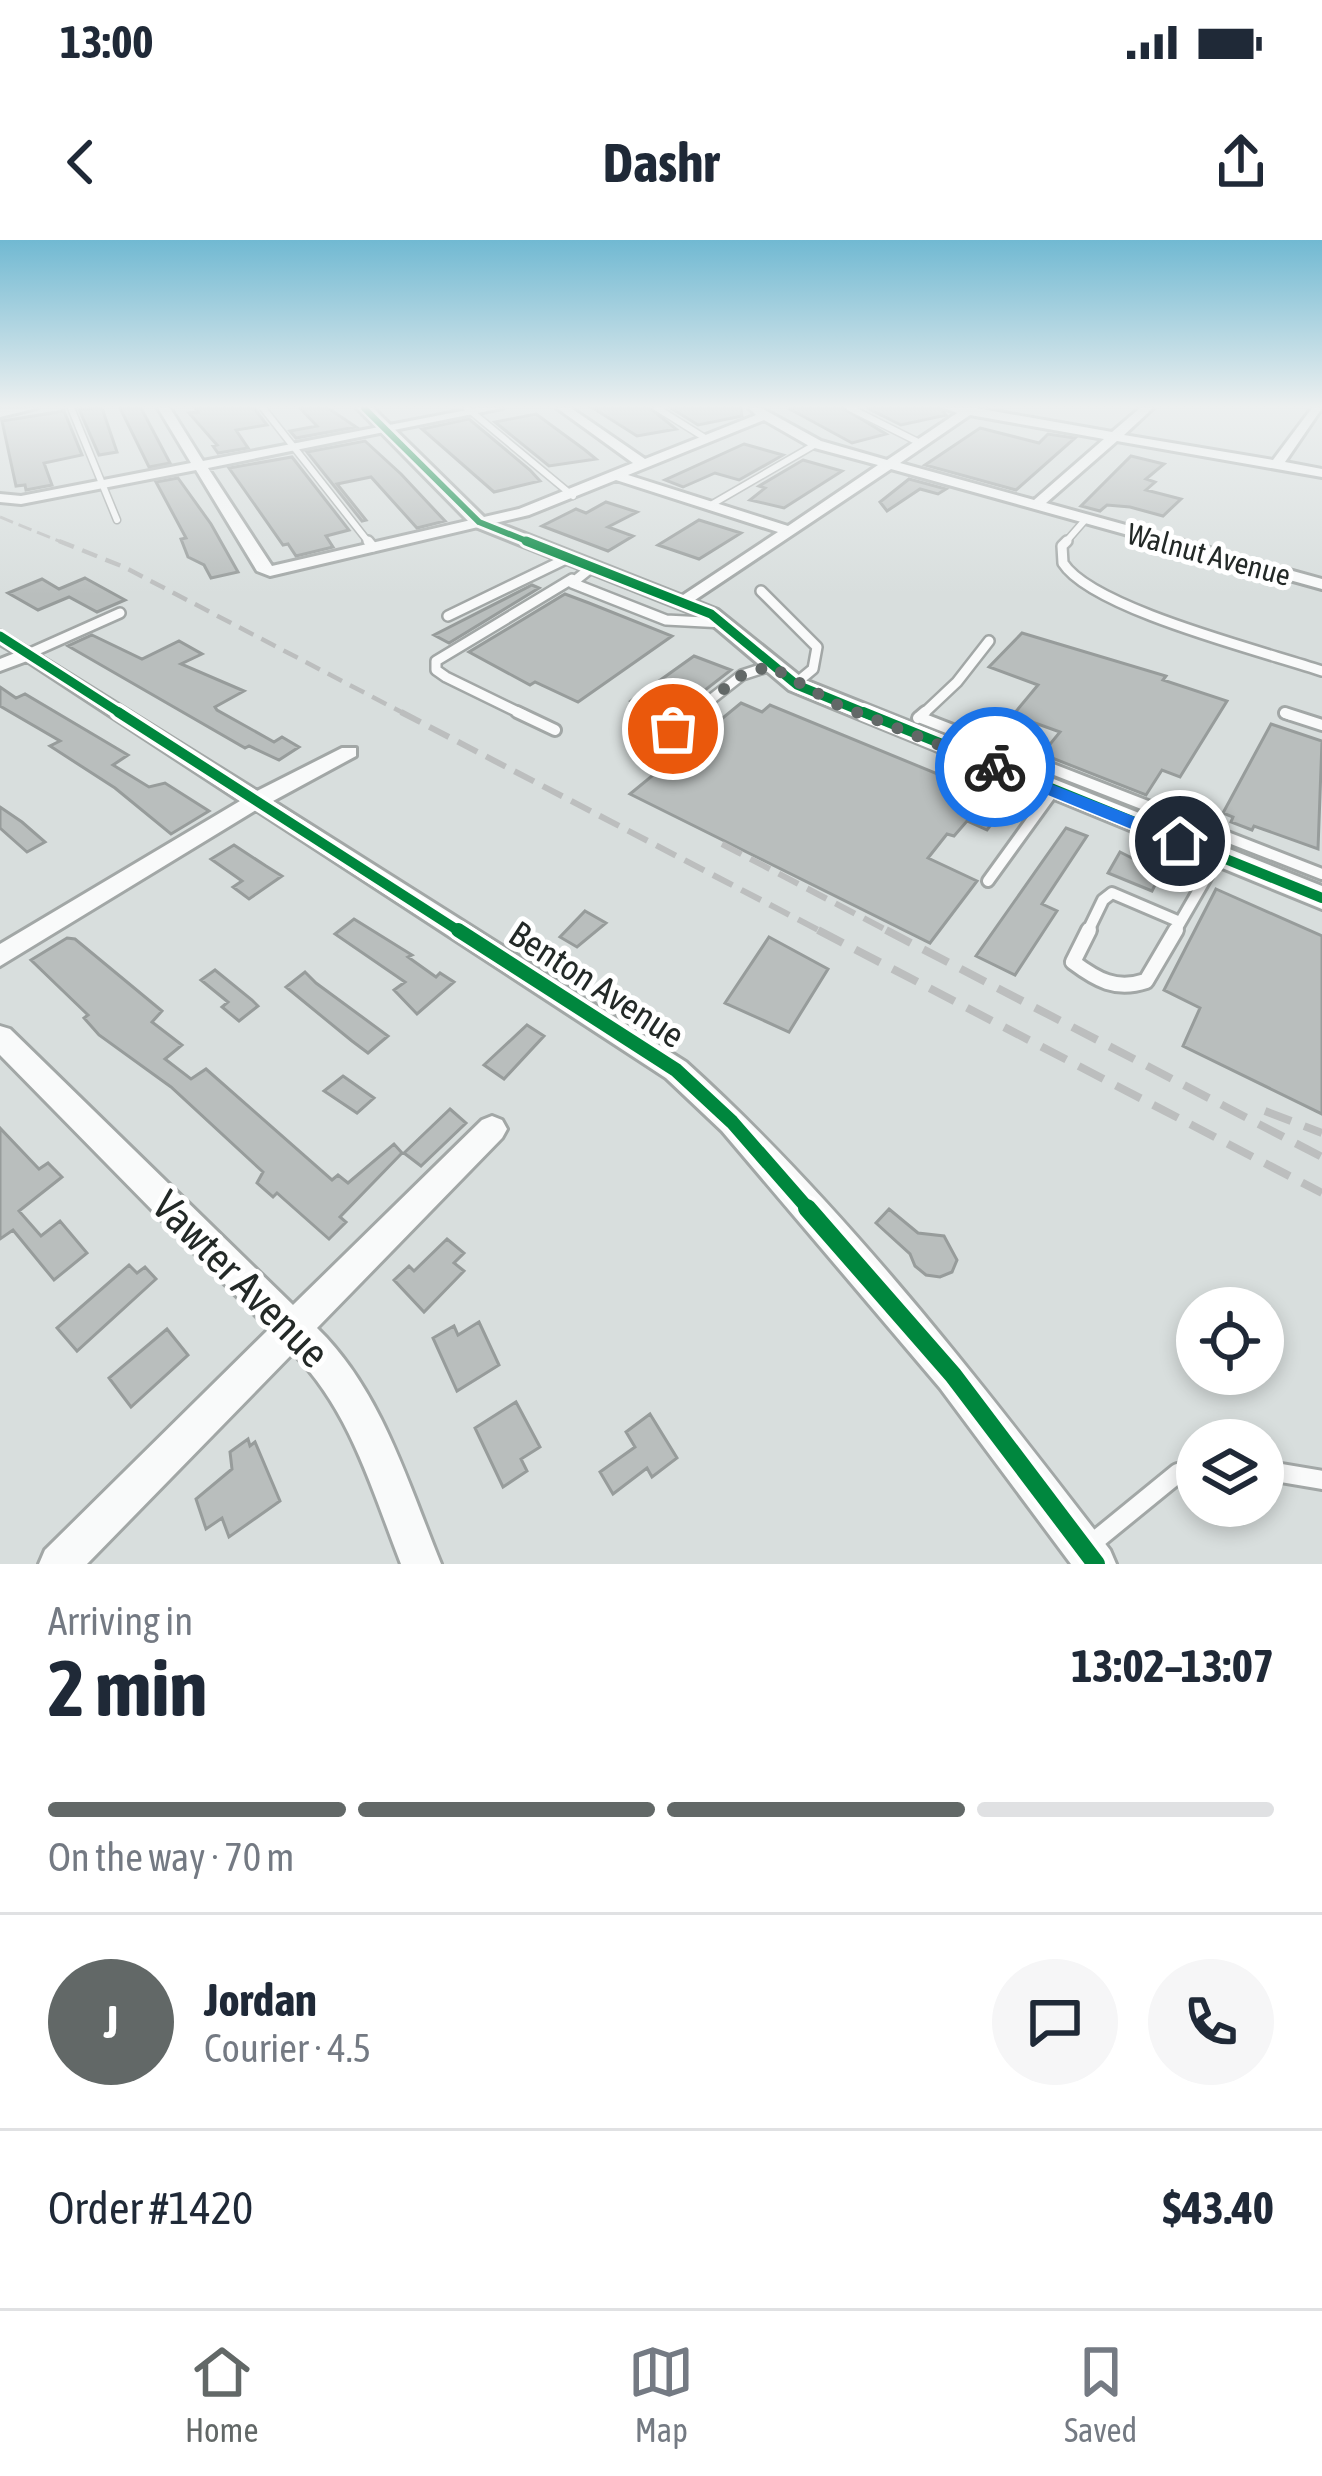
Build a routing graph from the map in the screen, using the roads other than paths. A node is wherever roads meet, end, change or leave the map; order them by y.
1 (97, 470) edge
2 (182, 470) edge
3 (203, 470) edge
4 (314, 470) edge
5 (427, 470) edge
6 (542, 470) edge
7 (630, 470) edge
8 (773, 470) edge
9 (880, 470) edge
10 (904, 470) edge
11 (1076, 470) edge
12 (617, 476) junction
13 (104, 485) junction
14 (573, 496) junction
15 (0, 498) edge
16 (709, 506) junction
17 (1035, 506) junction
18 (117, 520) dead end
19 (1084, 520) junction
20 (479, 522) junction
21 (787, 530) junction
22 (373, 547) junction
23 (578, 568) junction
24 (1322, 584) edge
25 (761, 591) dead end
26 (683, 603) junction
27 (119, 613) dead end
28 (448, 616) dead end
29 (724, 623) junction
30 (0, 635) edge
31 (989, 641) dead end
32 (28, 654) junction
33 (0, 665) edge
34 (770, 666) junction
35 (1322, 671) edge
36 (795, 684) junction
37 (1285, 713) dead end
38 (912, 724) junction
39 (1322, 725) edge
40 (555, 730) dead end
41 (350, 752) dead end
42 (644, 752) dead end
43 (1053, 791) junction
44 (257, 800) junction
45 (1109, 803) junction
46 (1218, 857) junction
47 (1322, 874) edge
48 (988, 881) dead end
49 (1322, 898) edge
50 (1180, 922) junction
51 (0, 956) edge
52 (0, 1037) edge
53 (492, 1129) dead end
54 (295, 1329) junction
55 (1284, 1474) edge
56 (1176, 1477) edge
57 (1322, 1480) edge
58 (1091, 1557) edge
59 (59, 1564) edge
60 (421, 1564) edge

1 - 13 lane
2 - 13 street
3 - 22 street
4 - 22 lane
5 - 20 street
6 - 14 lane
7 - 12 street
8 - 16 lane
9 - 21 street
10 - 17 street, Walnut Avenue
11 - 17 street
12 - 14 street
12 - 16 street
13 - 15 street
13 - 18 lane
14 - 20 street
16 - 21 street
17 - 19 street, Walnut Avenue
19 - 24 street, Walnut Avenue
19 - 35 lane
20 - 22 street
20 - 23 street
21 - 26 street
23 - 26 street
23 - 28 lane
23 - 29 lane
23 - 40 lane
25 - 36 lane
26 - 29 street
27 - 32 lane
29 - 34 street
30 - 32 street, Benton Avenue
31 - 38 lane
32 - 33 street
32 - 44 street, Benton Avenue
34 - 36 street
34 - 42 lane
36 - 38 street
37 - 39 lane
38 - 43 street
38 - 45 lane
41 - 44 street
43 - 45 street
43 - 48 lane
44 - 51 street
44 - 58 street, Benton Avenue
45 - 46 street
45 - 47 lane
46 - 49 street
46 - 50 lane
50 - 50 lane
52 - 54 street, Vawter Avenue
53 - 54 street
54 - 59 street
54 - 60 street, Vawter Avenue
55 - 57 lane
56 - 58 lane

